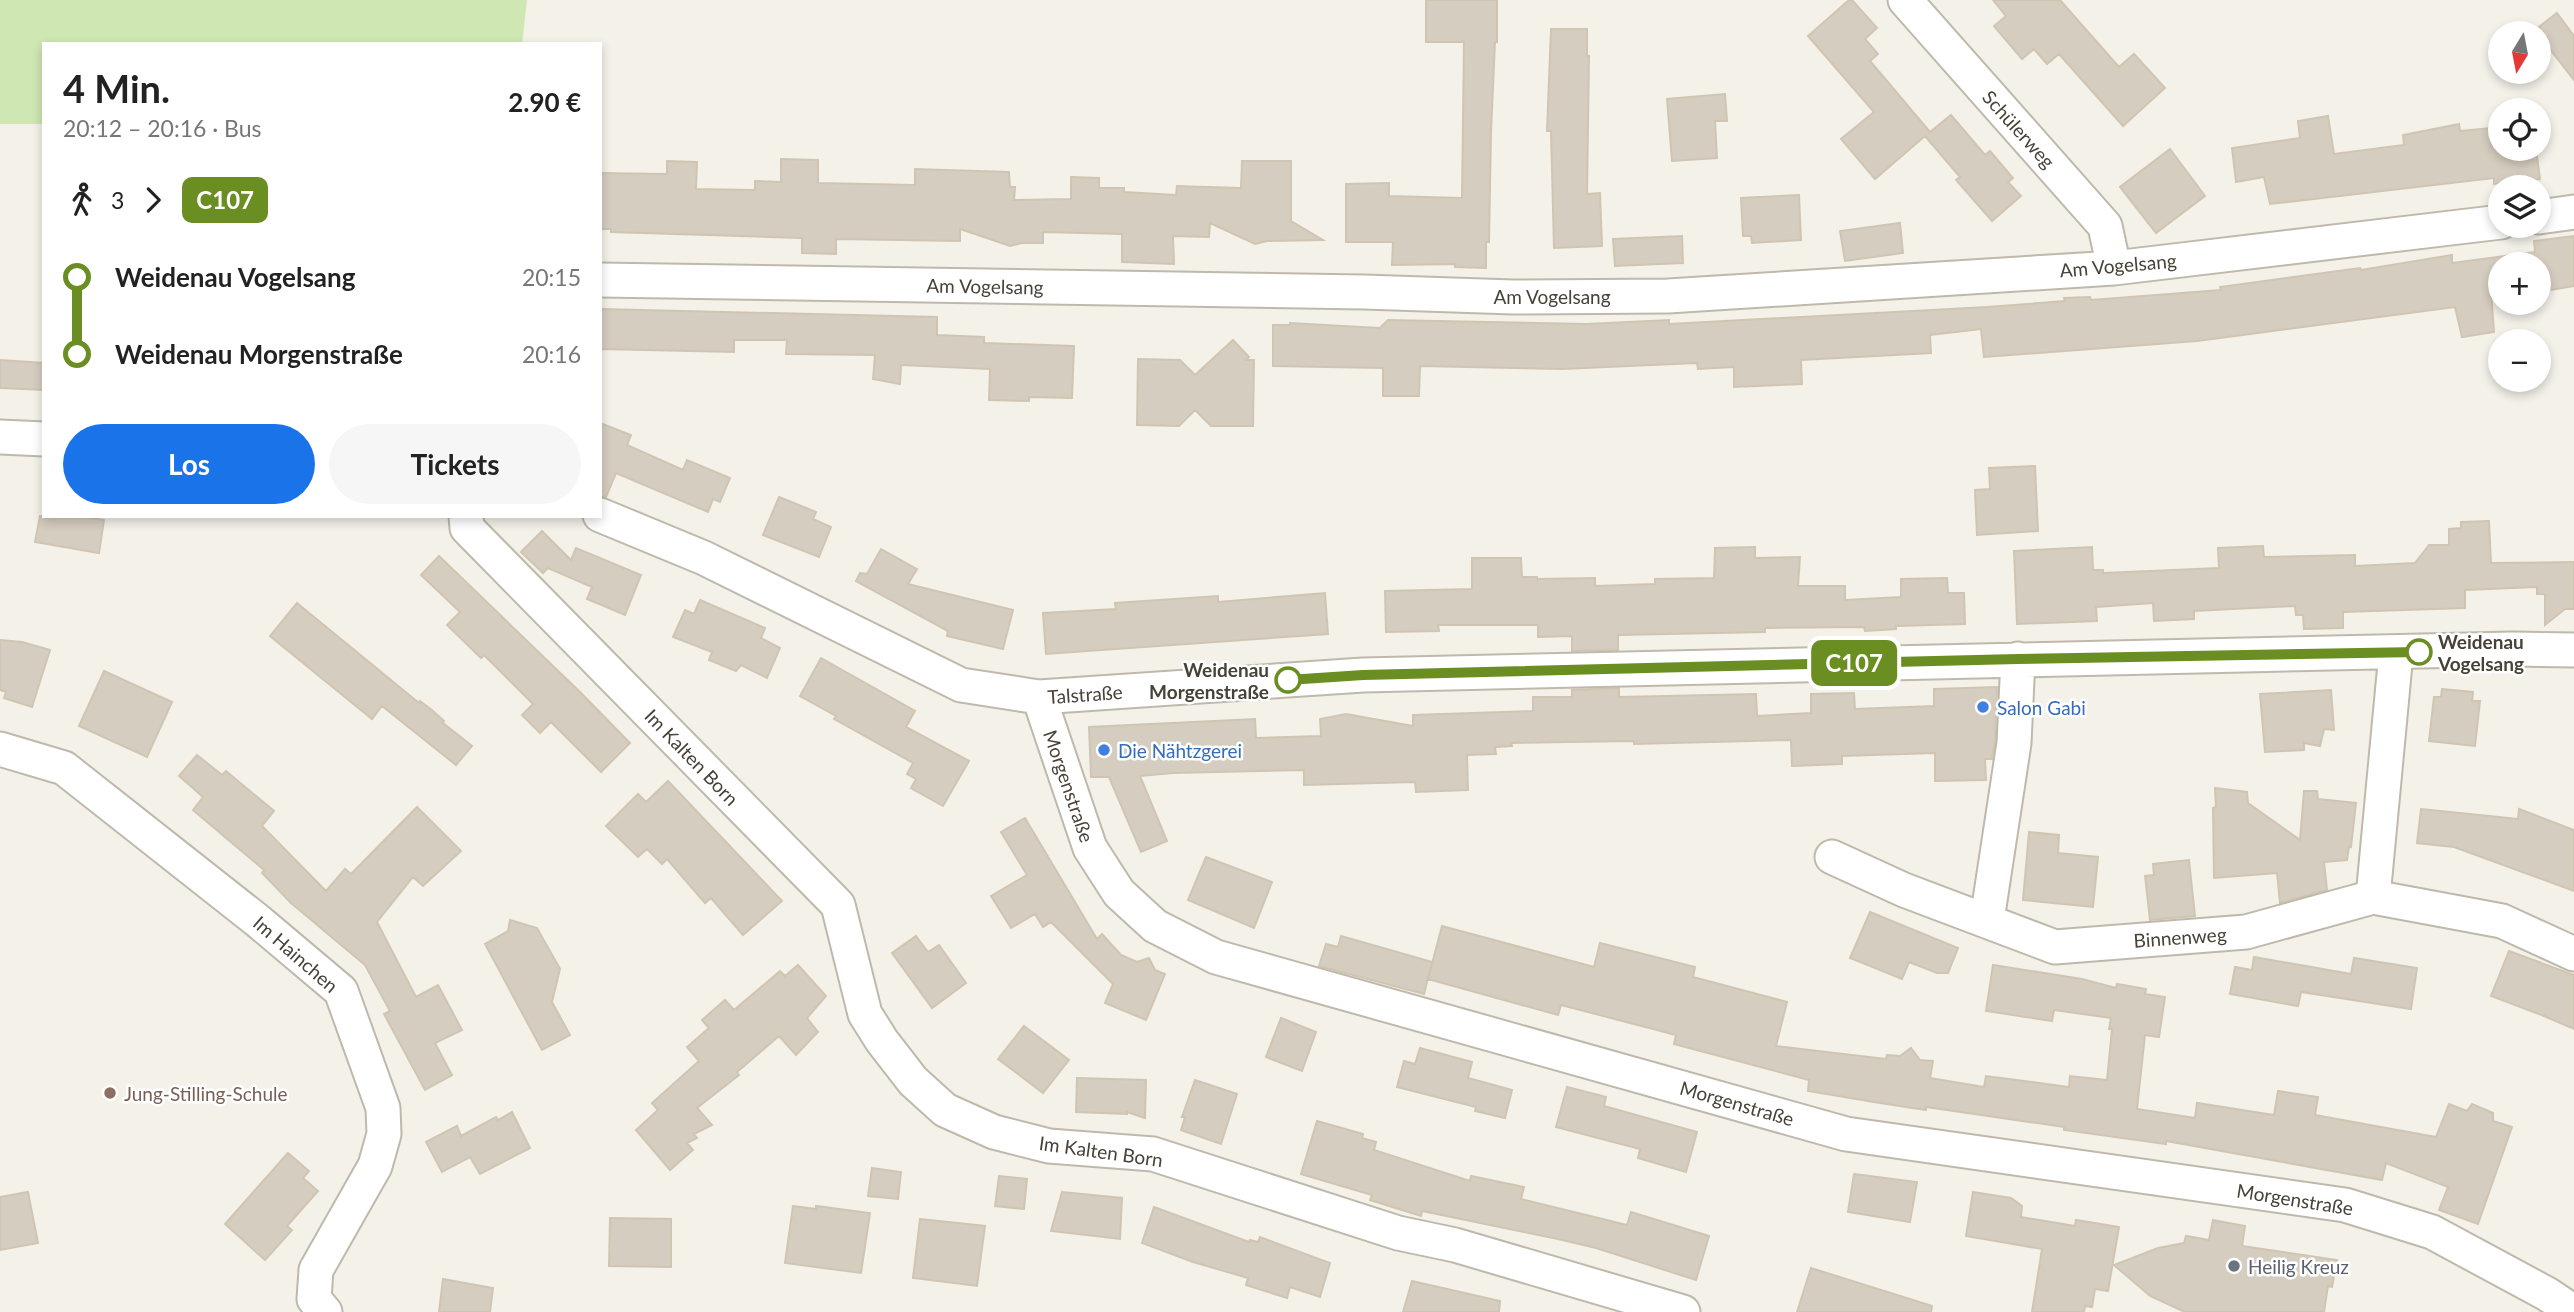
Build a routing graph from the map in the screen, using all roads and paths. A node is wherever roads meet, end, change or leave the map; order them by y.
1 (1905, 0) edge
2 (2574, 212) edge
3 (2551, 215) edge
4 (2488, 224) edge
5 (2114, 268) junction
6 (602, 280) edge
7 (0, 437) edge
8 (42, 439) edge
9 (602, 516) edge
10 (466, 518) edge
11 (2574, 650) edge
12 (2396, 653) junction
13 (2018, 659) junction
14 (1039, 697) junction
15 (0, 748) edge
16 (1832, 857) dead end
17 (2373, 897) junction
18 (1987, 920) junction
19 (2574, 954) edge
20 (325, 1312) edge
21 (1684, 1312) edge
22 (2574, 1312) edge

1 - 5 street, Schülerweg
2 - 3 street
4 - 5 street, Am Vogelsang
5 - 6 street, Am Vogelsang
7 - 8 street
9 - 14 street, Talstraße
10 - 21 street, Im Kalten Born
11 - 12 street, Talstraße
12 - 13 street, Talstraße
12 - 17 street
13 - 14 street, Talstraße
13 - 18 street
14 - 22 street, Morgenstraße
15 - 20 street, Im Hainchen
16 - 18 street, Binnenweg
17 - 18 street, Binnenweg
17 - 19 street, Binnenweg

